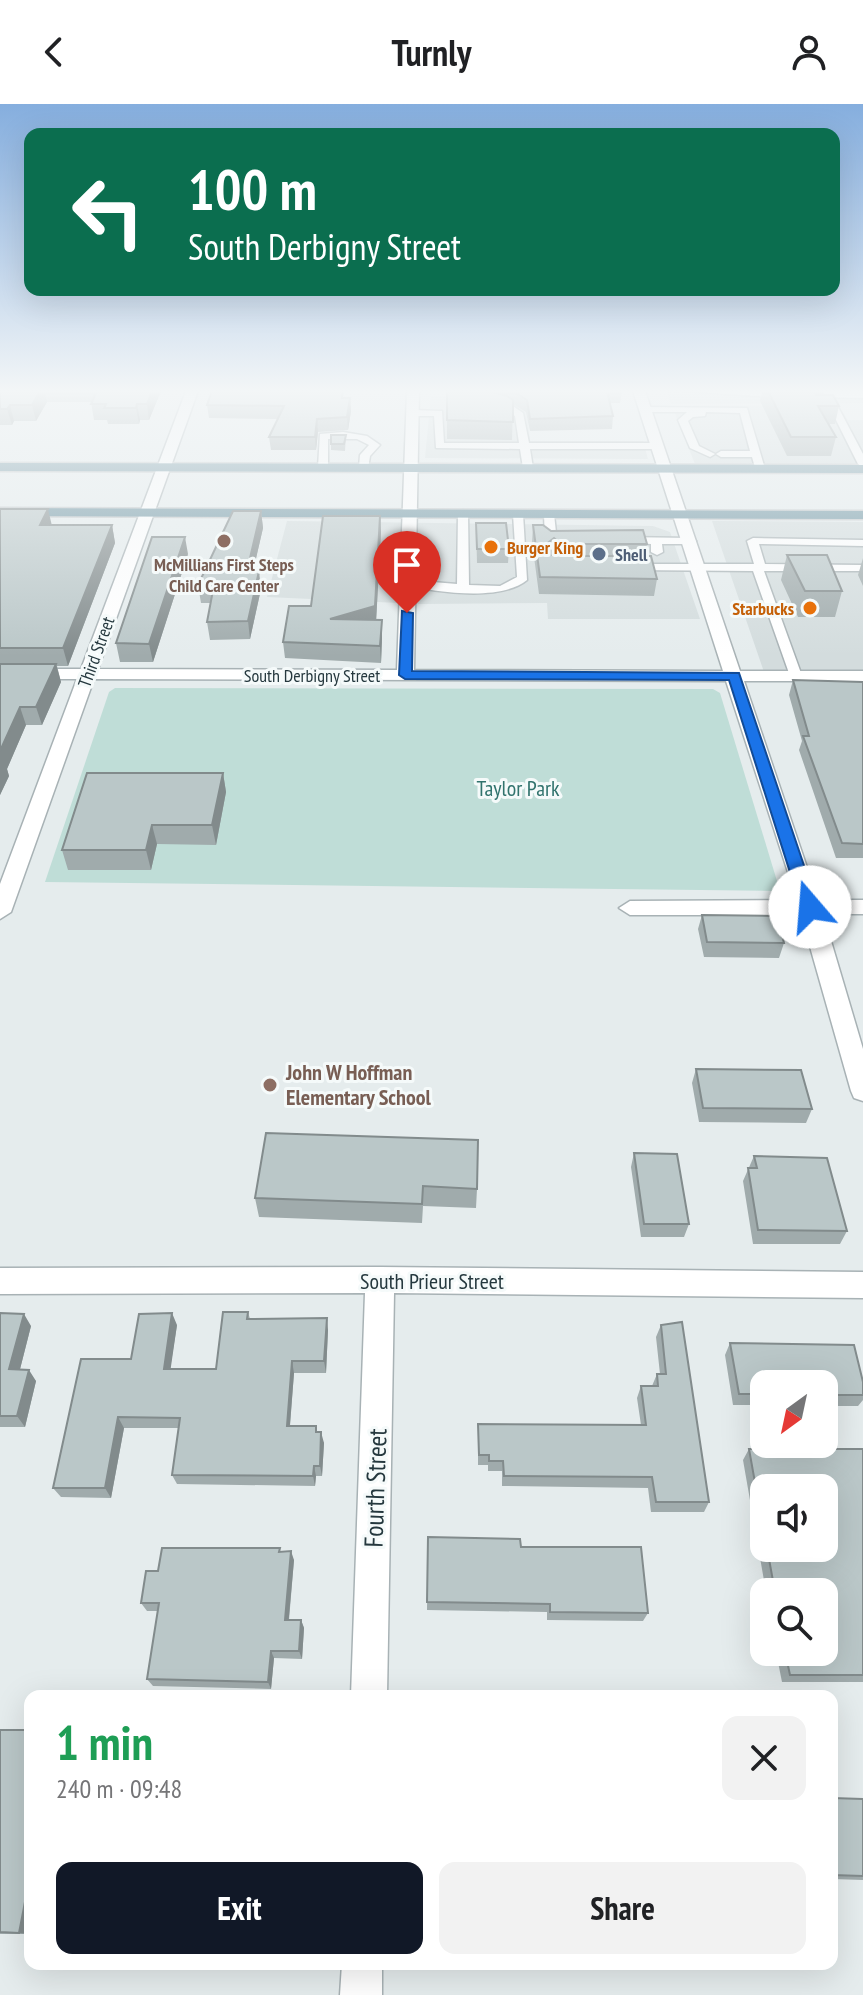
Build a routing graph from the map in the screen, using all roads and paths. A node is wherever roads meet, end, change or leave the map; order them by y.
1 (160, 479) edge
2 (410, 479) edge
3 (669, 479) edge
4 (0, 512) edge
5 (148, 512) junction
6 (410, 513) junction
7 (463, 513) junction
8 (549, 514) junction
9 (681, 514) junction
10 (746, 515) junction
11 (863, 515) edge
12 (518, 520) junction
13 (568, 540) edge
14 (610, 540) edge
15 (656, 541) junction
16 (690, 541) junction
17 (753, 541) junction
18 (863, 543) edge
19 (659, 566) junction
20 (698, 566) junction
21 (616, 567) edge
22 (758, 567) junction
23 (863, 568) edge
24 (463, 571) junction
25 (408, 583) junction
26 (463, 588) junction
27 (0, 674) edge
28 (87, 674) junction
29 (405, 675) junction
30 (735, 676) junction
31 (796, 676) junction
32 (863, 676) edge
33 (810, 907) junction
34 (863, 907) edge
35 (630, 908) dead end
36 (1, 909) edge
37 (863, 1091) edge
38 (380, 1280) junction
39 (0, 1281) edge
40 (863, 1285) edge
41 (369, 1690) edge
42 (362, 1970) edge
43 (361, 1995) edge

1 - 5 street, Third Street
2 - 6 street
3 - 9 street
4 - 5 main road
5 - 6 main road
5 - 28 street, Third Street
6 - 7 main road
6 - 25 street
7 - 12 main road
7 - 24 lane
8 - 9 main road
8 - 12 main road
8 - 13 lane
9 - 10 main road
9 - 16 street
10 - 11 main road
10 - 17 lane
12 - 24 lane
12 - 26 lane
14 - 15 lane
15 - 16 lane
15 - 19 lane
16 - 20 street
17 - 18 lane
17 - 22 lane
19 - 20 lane
19 - 21 lane
20 - 22 lane
20 - 30 street
22 - 23 lane
22 - 31 lane
24 - 26 lane
25 - 26 lane
25 - 29 street
27 - 28 street, South Derbigny Street
28 - 29 street, South Derbigny Street
28 - 36 street, Third Street
29 - 30 street, South Derbigny Street
30 - 31 street, South Derbigny Street
30 - 33 street
31 - 32 street, South Derbigny Street
33 - 34 street
33 - 35 street
33 - 37 street
38 - 39 street, South Prieur Street
38 - 40 street, South Prieur Street
38 - 41 street, Fourth Street
42 - 43 street

